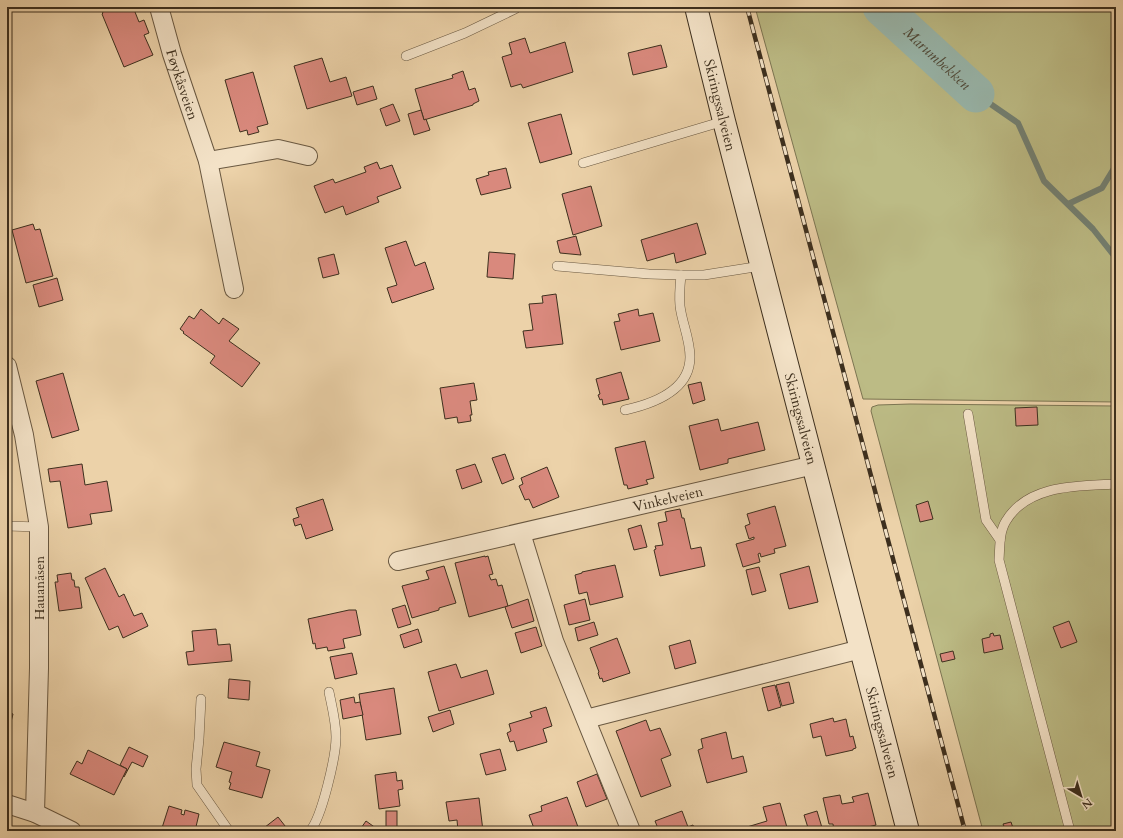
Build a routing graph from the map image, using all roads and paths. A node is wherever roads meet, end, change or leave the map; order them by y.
1 (159, 7) edge
2 (696, 7) edge
3 (515, 8) dead end
4 (406, 56) dead end
5 (724, 121) junction
6 (308, 156) dead end
7 (208, 161) junction
8 (582, 163) dead end
9 (557, 266) dead end
10 (761, 266) junction
11 (681, 275) junction
12 (234, 289) dead end
13 (7, 366) edge
14 (625, 410) dead end
15 (968, 414) dead end
16 (814, 465) junction
17 (1116, 484) edge
18 (7, 526) edge
19 (39, 527) junction
20 (522, 532) junction
21 (1000, 540) junction
22 (398, 561) dead end
23 (861, 649) junction
24 (329, 692) dead end
25 (201, 699) dead end
26 (586, 719) junction
27 (7, 804) edge
28 (34, 813) junction
29 (72, 831) edge
30 (229, 831) edge
31 (310, 831) edge
32 (632, 831) edge
33 (908, 831) edge
34 (1070, 831) edge

1 - 7 street, Føykåsveien
2 - 5 main road, Skiringssalveien
3 - 4 lane
5 - 8 lane
5 - 10 main road, Skiringssalveien
6 - 7 street
7 - 12 street, Føykåsveien
9 - 11 lane
10 - 11 lane
10 - 16 main road, Skiringssalveien
11 - 14 lane
13 - 19 street, Hauanåsen
15 - 21 lane
16 - 20 street, Vinkelveien
16 - 23 main road, Skiringssalveien
17 - 21 lane
18 - 19 lane
19 - 28 street, Hauanåsen
20 - 22 street, Vinkelveien
20 - 26 street
21 - 34 lane
23 - 26 street
23 - 33 main road, Skiringssalveien
24 - 31 lane
25 - 30 lane
26 - 32 street
27 - 28 street
28 - 29 street

